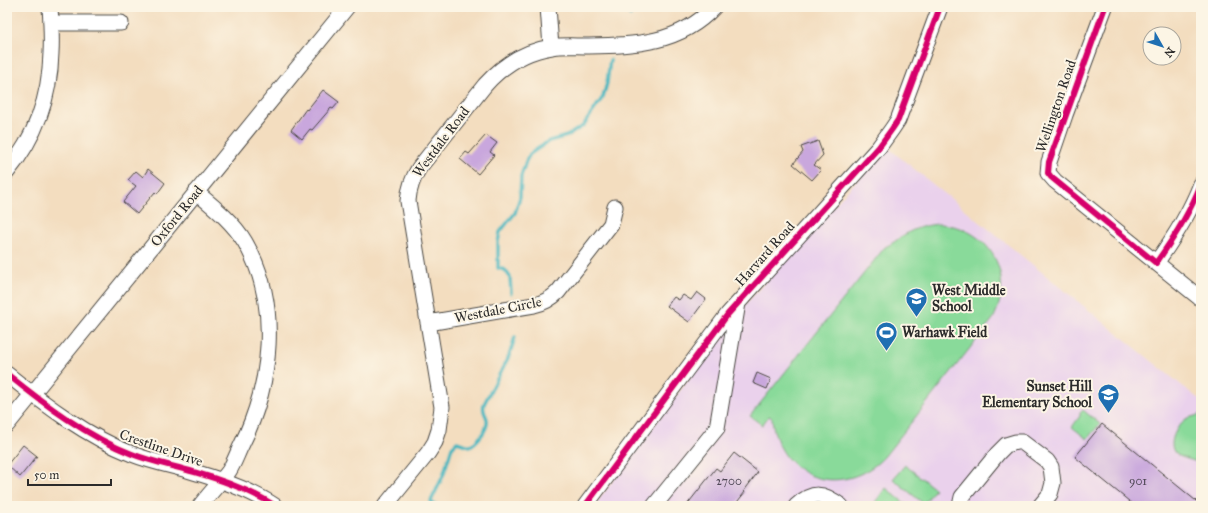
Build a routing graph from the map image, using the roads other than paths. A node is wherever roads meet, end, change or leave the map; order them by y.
1 (50, 7) edge
2 (347, 7) edge
3 (548, 7) edge
4 (714, 7) edge
5 (940, 7) edge
6 (1105, 7) edge
7 (51, 23) junction
8 (121, 23) dead end
9 (552, 47) junction
10 (7, 172) edge
11 (1201, 184) edge
12 (196, 192) junction
13 (615, 207) dead end
14 (1156, 263) junction
15 (1201, 299) edge
16 (738, 302) junction
17 (428, 323) junction
18 (7, 374) edge
19 (32, 394) junction
20 (7, 425) edge
21 (220, 481) junction
22 (200, 506) edge
23 (275, 506) edge
24 (385, 506) edge
25 (585, 506) edge
26 (654, 506) edge
27 (796, 506) edge
28 (841, 506) edge
29 (960, 506) edge
30 (1040, 506) edge

1 - 7 street
2 - 12 street, Oxford Road
3 - 9 street
4 - 9 street, Westdale Road
5 - 16 street, Harvard Road
6 - 14 street, Wellington Road
7 - 8 street
7 - 10 street
9 - 17 street, Westdale Road
11 - 14 street
12 - 19 street, Oxford Road
12 - 21 street
13 - 17 street, Westdale Circle
14 - 15 street, Wellington Road
16 - 25 street, Harvard Road
16 - 26 street
17 - 24 street, Westdale Road
18 - 19 street, Crestline Drive
19 - 20 street, Oxford Road
19 - 21 street, Crestline Drive
21 - 22 street
21 - 23 street, Crestline Drive
27 - 28 street
29 - 30 street

